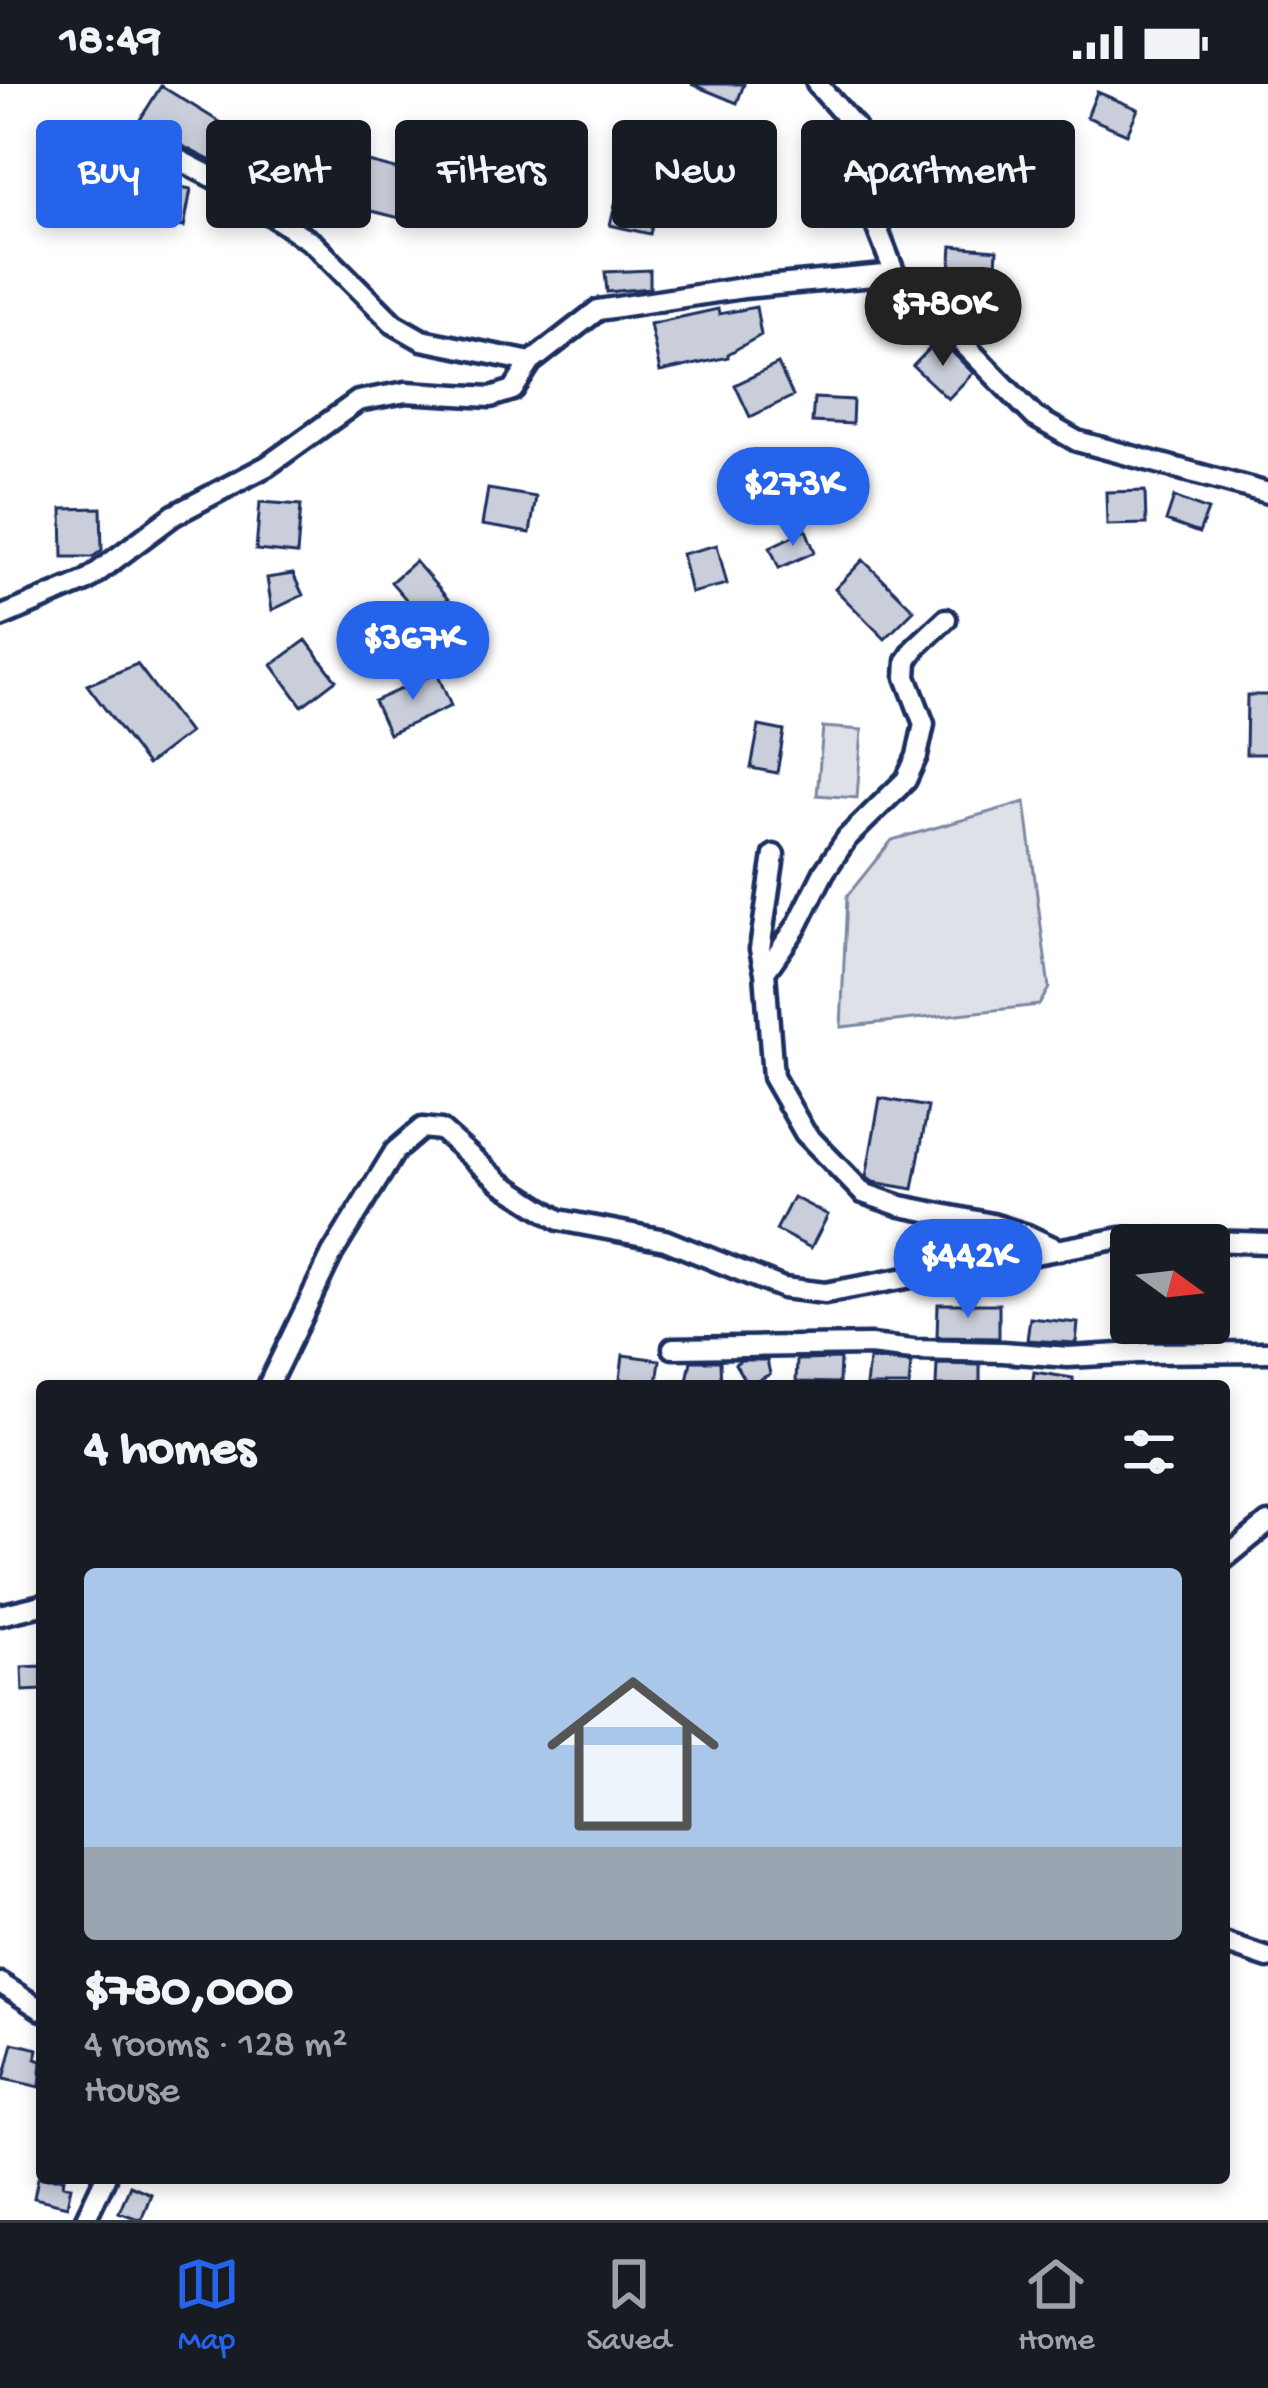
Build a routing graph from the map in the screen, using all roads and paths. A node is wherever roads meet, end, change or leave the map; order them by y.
1 (817, 84) edge
2 (182, 161) edge
3 (895, 274) junction
4 (530, 362) junction
5 (1268, 493) edge
6 (0, 617) edge
7 (946, 619) dead end
8 (774, 855) dead end
9 (765, 972) junction
10 (1268, 1243) edge
11 (1059, 1250) junction
12 (673, 1348) dead end
13 (1268, 1352) edge
14 (271, 1380) edge
15 (1268, 1522) edge
16 (1230, 1554) edge
17 (36, 1607) edge
18 (0, 1616) edge
19 (1230, 1945) edge
20 (1268, 1958) edge
21 (0, 1983) edge
22 (36, 2006) edge
23 (102, 2184) edge
24 (85, 2220) edge

1 - 3 street
2 - 4 street
3 - 4 street
3 - 5 street
4 - 6 street
7 - 9 street
8 - 9 street
9 - 11 street
10 - 11 street
11 - 14 street
12 - 13 street
15 - 16 street
17 - 18 street
19 - 20 street
21 - 22 street
23 - 24 street

